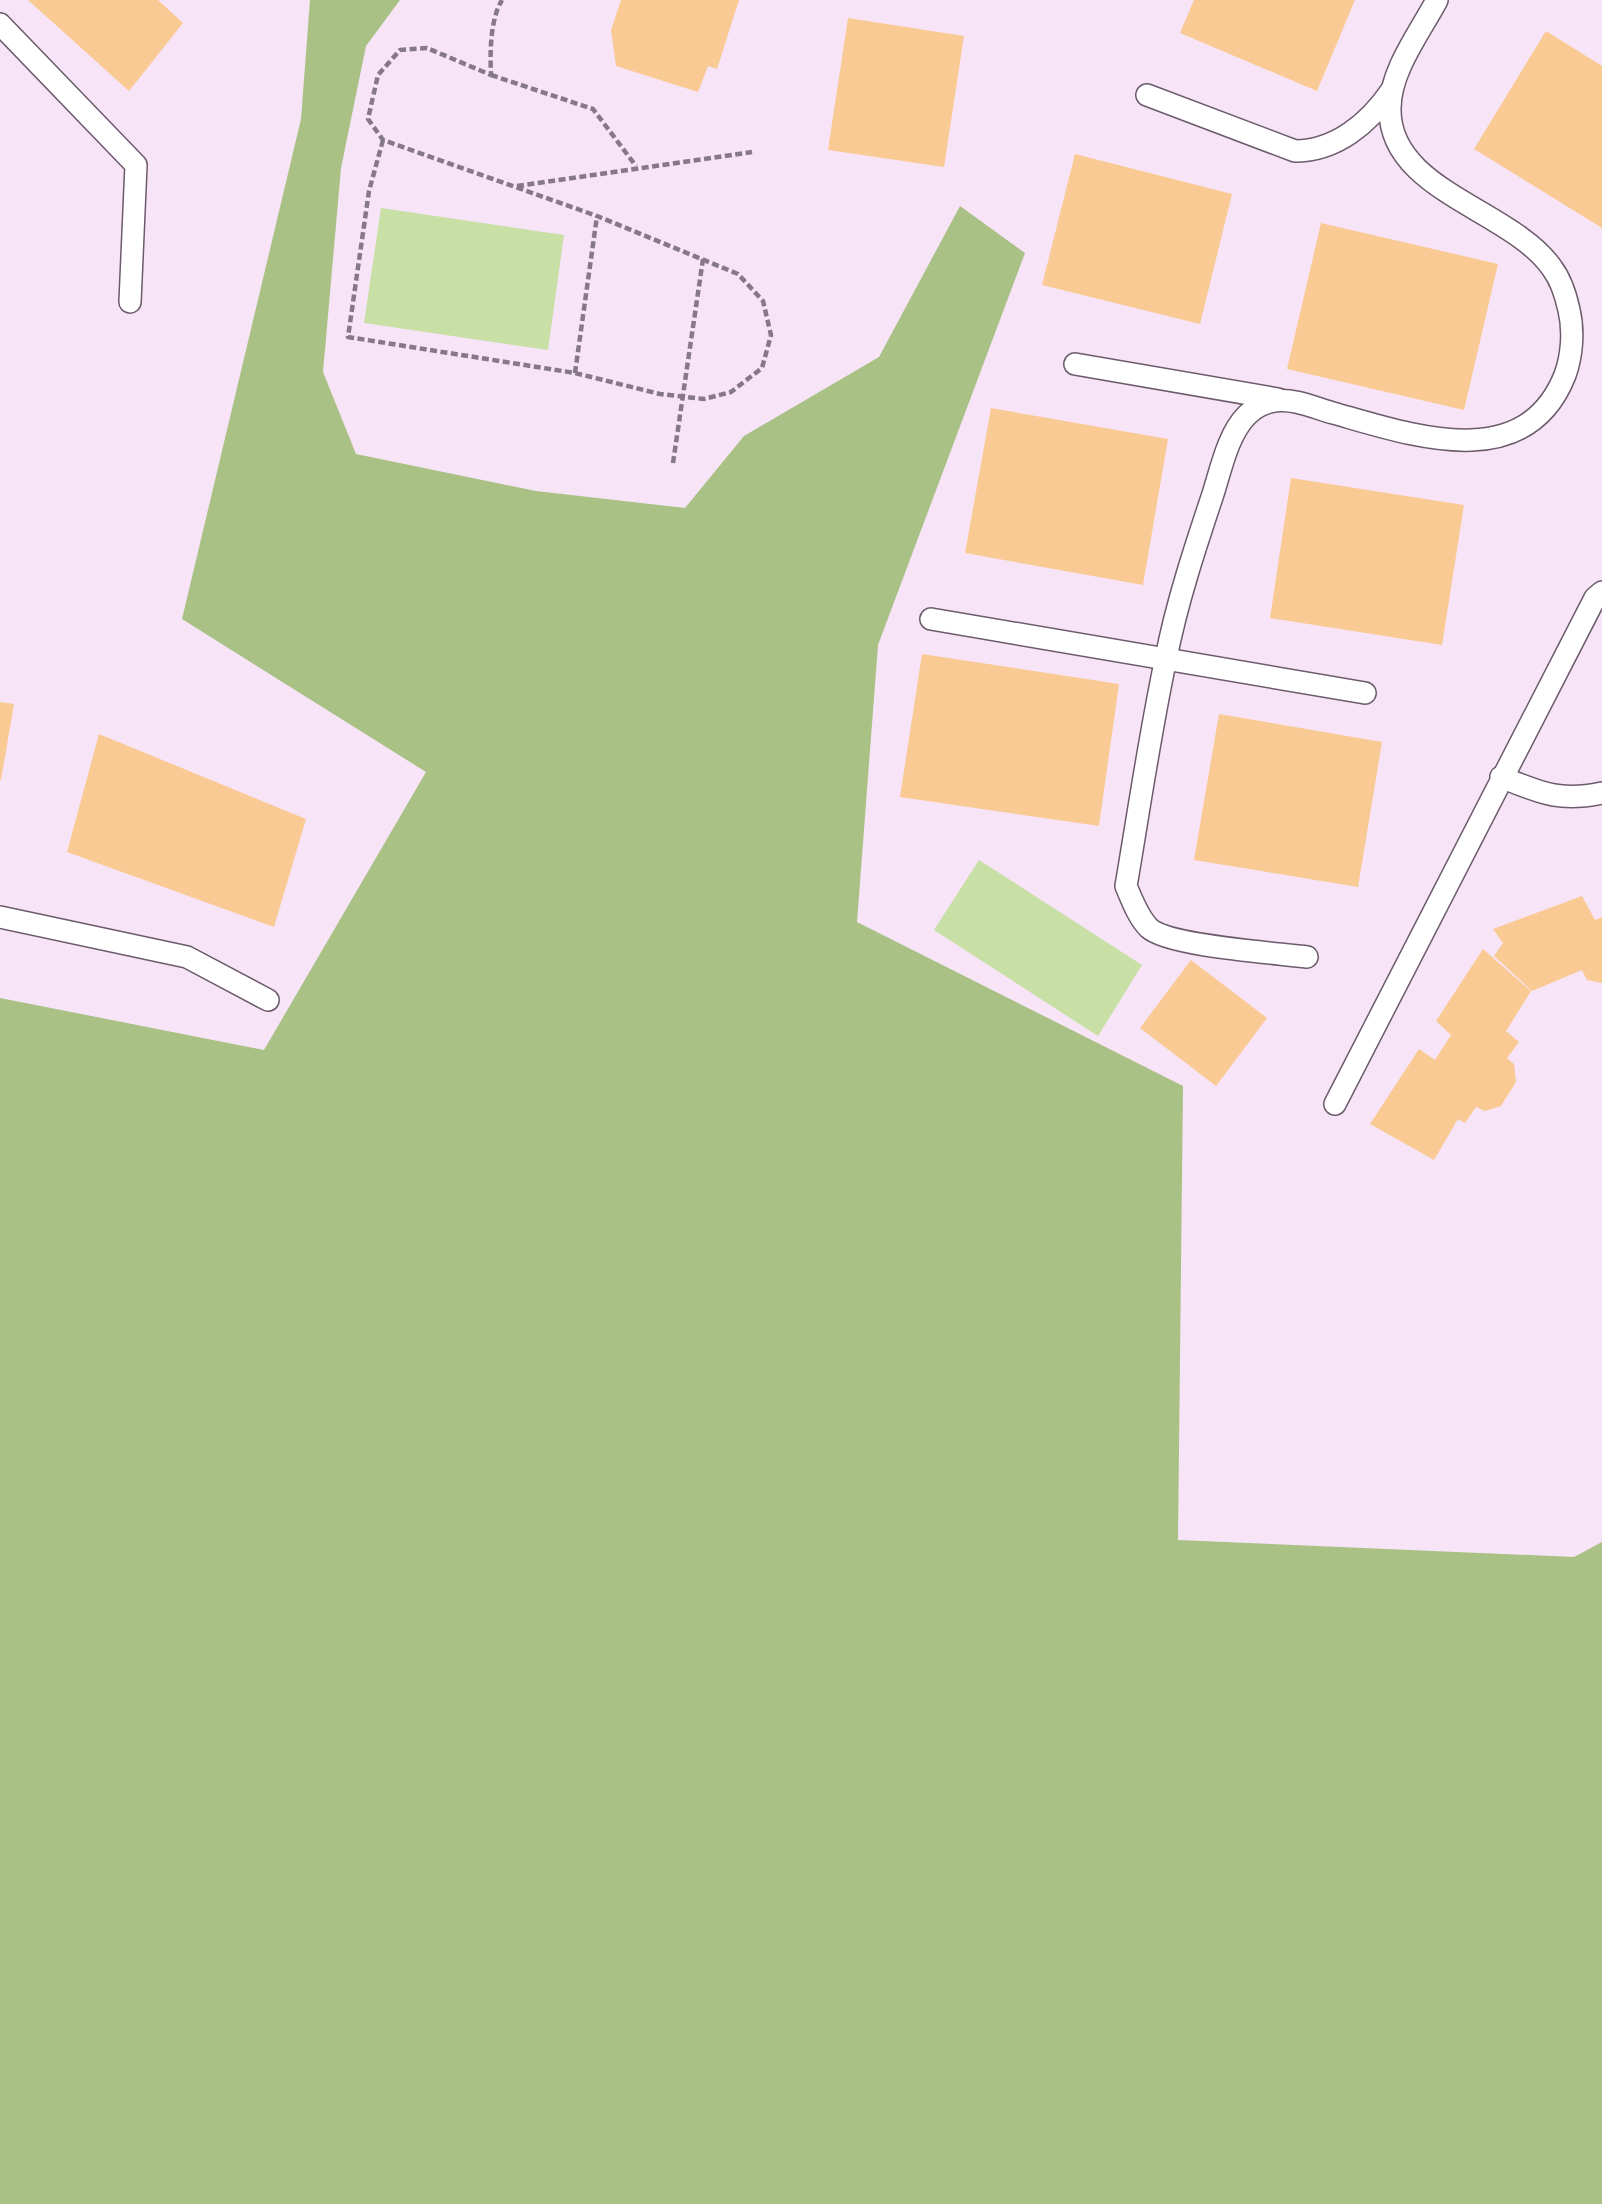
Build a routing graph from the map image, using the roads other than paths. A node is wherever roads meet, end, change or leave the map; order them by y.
1 (1437, 0) edge
2 (0, 24) edge
3 (1392, 89) junction
4 (1147, 95) dead end
5 (130, 302) dead end
6 (1075, 364) dead end
7 (1287, 401) junction
8 (1602, 592) edge
9 (932, 619) dead end
10 (1166, 658) junction
11 (1365, 692) dead end
12 (1501, 777) junction
13 (1602, 793) edge
14 (0, 917) edge
15 (1307, 957) dead end
16 (268, 1000) dead end
17 (1335, 1104) dead end

1 - 3 lane
2 - 5 lane
3 - 4 lane
3 - 7 lane
6 - 7 lane
7 - 10 lane
8 - 12 lane
9 - 10 lane
10 - 11 lane
10 - 15 lane
12 - 13 lane
12 - 17 lane
14 - 16 lane

